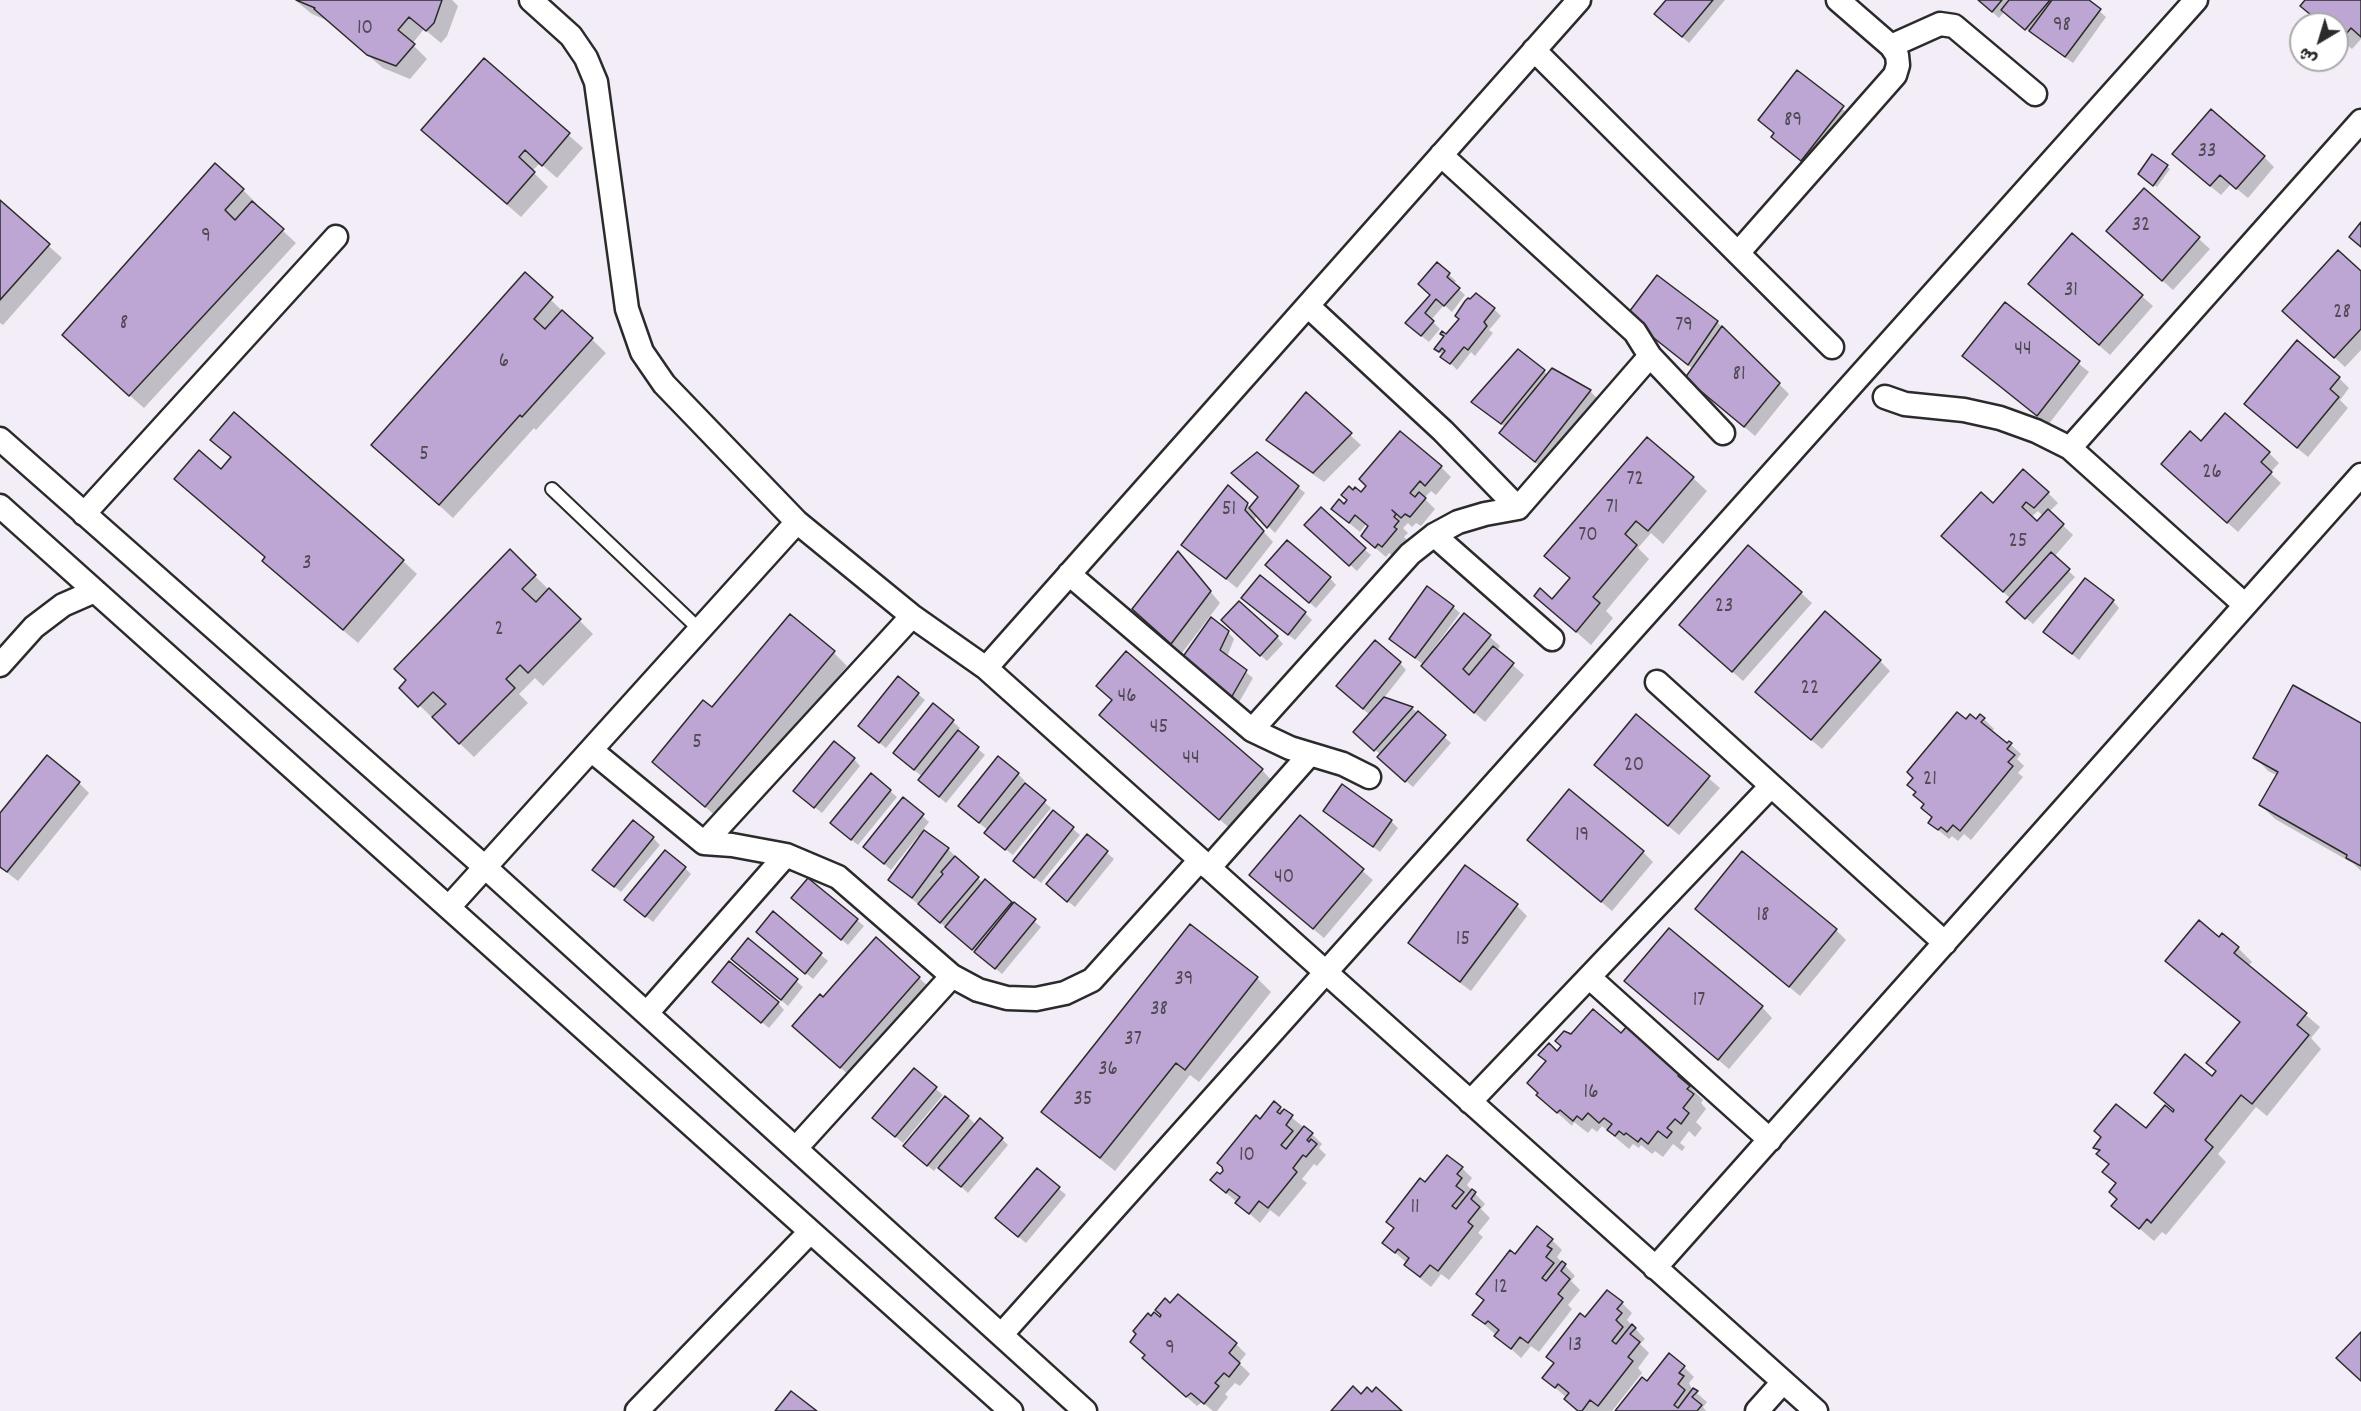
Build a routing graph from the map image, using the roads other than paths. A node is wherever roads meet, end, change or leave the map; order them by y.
1 (531, 0) edge
2 (1579, 0) edge
3 (1838, 0) edge
4 (2196, 0) edge
5 (1891, 46) junction
6 (1534, 51) junction
7 (2035, 94) dead end
8 (2361, 121) edge
9 (1442, 155) junction
10 (336, 237) dead end
11 (1738, 253) junction
12 (1308, 306) junction
13 (1832, 347) dead end
14 (1650, 356) junction
15 (1885, 397) dead end
16 (1723, 433) dead end
17 (0, 439) edge
18 (2070, 448) junction
19 (2361, 475) edge
20 (552, 489) dead end
21 (0, 506) edge
22 (1518, 507) junction
23 (84, 514) junction
24 (797, 522) junction
25 (1434, 535) junction
26 (1069, 574) junction
27 (95, 591) junction
28 (2245, 605) junction
29 (912, 616) junction
30 (700, 630) junction
31 (1552, 639) dead end
32 (0, 665) edge
33 (986, 668) junction
34 (1657, 682) dead end
35 (1252, 730) junction
36 (591, 750) junction
37 (1310, 754) junction
38 (1369, 777) dead end
39 (1771, 786) junction
40 (704, 843) junction
41 (786, 855) junction
42 (1204, 864) junction
43 (486, 868) junction
44 (449, 907) junction
45 (1945, 942) junction
46 (1325, 973) junction
47 (952, 976) junction
48 (1589, 977) junction
49 (647, 1013) junction
50 (1470, 1102) junction
51 (1770, 1140) junction
52 (796, 1148) junction
53 (810, 1232) junction
54 (1655, 1268) junction
55 (1002, 1334) junction
56 (1783, 1382) junction
57 (637, 1411) edge
58 (1011, 1411) edge
59 (1085, 1411) edge
60 (1757, 1411) edge
61 (1816, 1411) edge

1 - 24 street
2 - 6 street
3 - 5 street
4 - 46 street
5 - 7 street
5 - 11 street
6 - 9 street
6 - 11 street
8 - 18 street
9 - 12 street
9 - 14 street
10 - 23 street
11 - 13 street
12 - 22 street
12 - 26 street
14 - 16 street
14 - 22 street
15 - 18 street
17 - 23 street
18 - 28 street
19 - 28 street
20 - 30 lane
21 - 27 street
22 - 25 street
23 - 43 street
24 - 29 street
24 - 30 street
25 - 31 street
25 - 35 street
26 - 33 street
26 - 35 street
27 - 32 street
27 - 44 street
28 - 45 street
29 - 33 street
29 - 40 street
30 - 36 street
33 - 42 street
34 - 39 street
35 - 37 street
36 - 40 street
36 - 43 street
37 - 38 street
37 - 42 street
39 - 45 street
39 - 48 street
40 - 41 street
41 - 47 street
41 - 49 street
42 - 46 street
42 - 47 street
43 - 44 street
43 - 49 street
44 - 53 street
45 - 51 street
46 - 50 street
46 - 55 street
47 - 52 street
48 - 50 street
48 - 51 street
49 - 52 street
50 - 54 street
51 - 54 street
52 - 55 street
53 - 57 street
53 - 58 street
54 - 56 street
55 - 59 street
56 - 60 street
56 - 61 street

